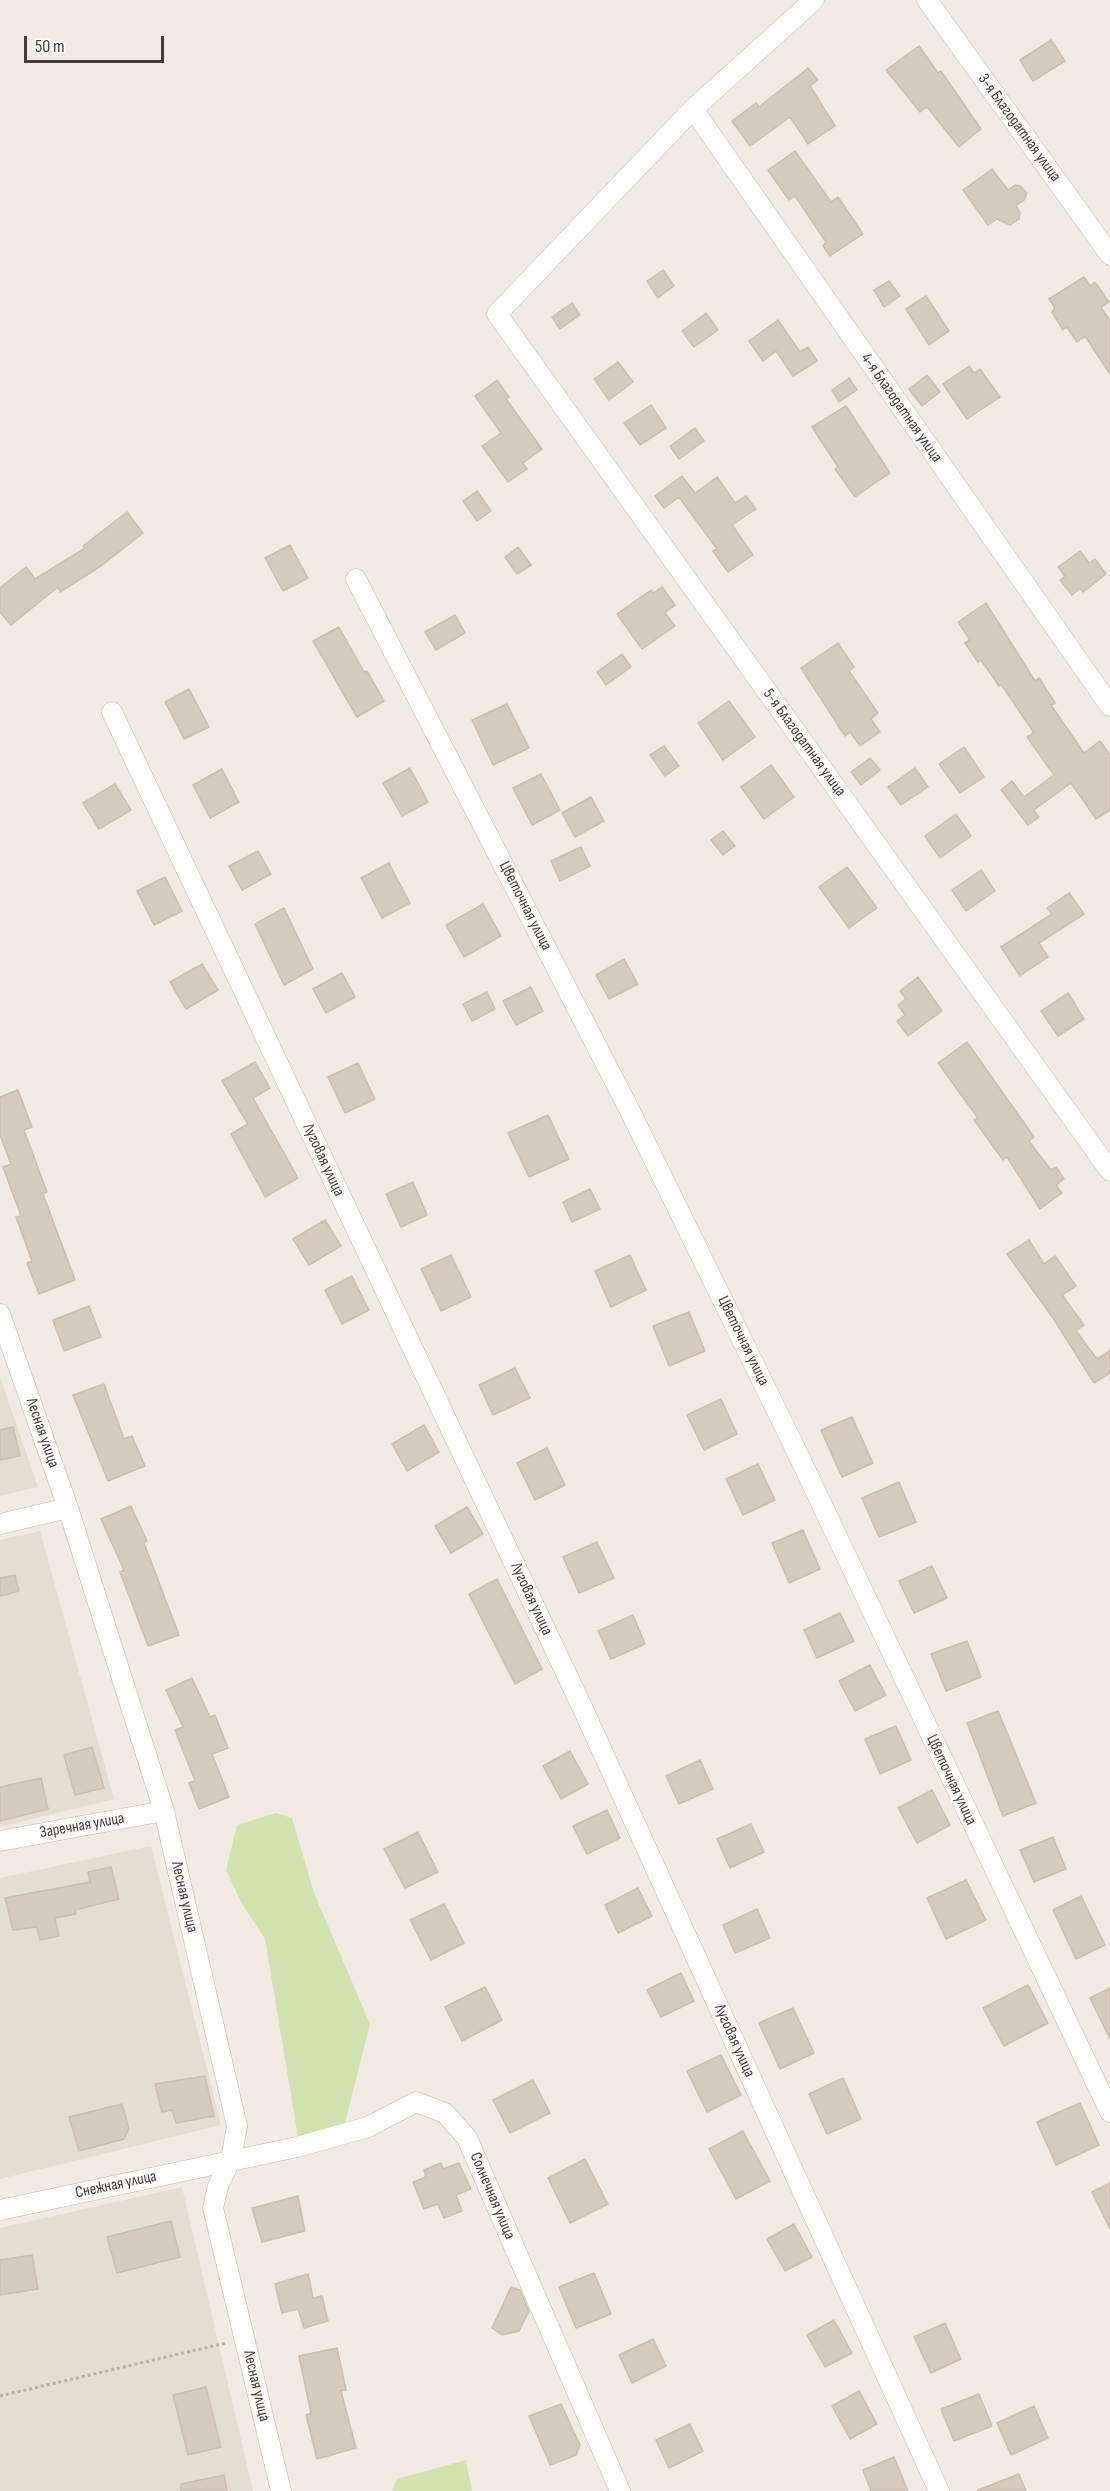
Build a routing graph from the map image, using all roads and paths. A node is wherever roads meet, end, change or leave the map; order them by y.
1 (814, 0) edge
2 (927, 0) edge
3 (693, 109) junction
4 (1110, 255) edge
5 (356, 579) dead end
6 (1110, 706) edge
7 (112, 712) dead end
8 (1110, 1171) edge
9 (0, 1314) edge
10 (68, 1508) junction
11 (0, 1524) edge
12 (164, 1811) junction
13 (0, 1841) edge
14 (1110, 2112) edge
15 (231, 2159) junction
16 (0, 2210) edge
17 (245, 2338) junction
18 (0, 2396) edge
19 (281, 2491) edge
20 (620, 2491) edge
21 (939, 2491) edge

1 - 3 street
2 - 4 street, 3-я Благодатная улица
3 - 6 street, 4-я Благодатная улица
3 - 8 street, 5-я Благодатная улица
5 - 14 street, Цветочная улица
7 - 21 street, Луговая улица
9 - 10 street, Лесная улица
10 - 11 street
10 - 12 street, Лесная улица
12 - 13 street, Заречная улица
12 - 15 street, Лесная улица
15 - 16 street, Снежная улица
15 - 17 street, Лесная улица
15 - 20 street, Солнечная улица
17 - 18 path
17 - 19 street, Лесная улица

